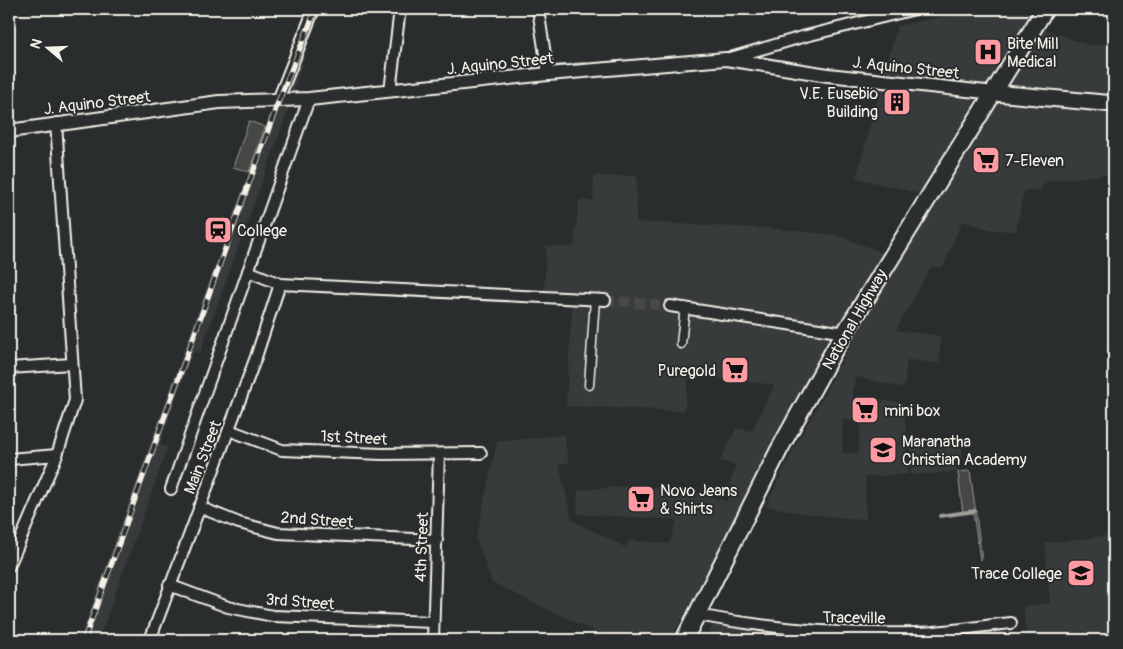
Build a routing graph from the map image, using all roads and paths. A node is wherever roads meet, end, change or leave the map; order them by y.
1 (314, 9) edge
2 (400, 9) edge
3 (538, 9) edge
4 (915, 9) edge
5 (1045, 9) edge
6 (726, 59) junction
7 (548, 74) junction
8 (390, 91) junction
9 (995, 93) junction
10 (309, 99) junction
11 (278, 100) junction
12 (1114, 104) edge
13 (56, 123) junction
14 (9, 131) edge
15 (248, 272) junction
16 (280, 284) junction
17 (600, 299) joint
18 (670, 306) tunnel mouth
19 (684, 307) junction
20 (844, 333) junction
21 (681, 344) dead end
22 (72, 364) junction
23 (9, 368) edge
24 (589, 385) dead end
25 (229, 430) junction
26 (481, 453) dead end
27 (439, 454) junction
28 (56, 455) junction
29 (9, 459) edge
30 (172, 489) dead end
31 (199, 507) junction
32 (437, 540) junction
33 (9, 566) edge
34 (170, 585) junction
35 (697, 614) junction
36 (433, 622) junction
37 (1011, 623) dead end
38 (150, 640) edge
39 (433, 640) edge
40 (684, 640) edge

1 - 11 street
2 - 8 street
3 - 7 street
4 - 6 street
5 - 9 main road, National Highway
6 - 7 street, J. Aquino Street
6 - 9 street, J. Aquino Street
7 - 8 street, J. Aquino Street
8 - 10 street, J. Aquino Street
9 - 12 main road
9 - 20 main road, National Highway
10 - 11 street, J. Aquino Street
10 - 15 street
11 - 13 street, J. Aquino Street
13 - 14 street, J. Aquino Street
13 - 22 street
15 - 16 street
15 - 30 street
16 - 17 street
16 - 25 street, Main Street
17 - 24 street
18 - 19 street
19 - 20 street
19 - 21 street
20 - 35 main road, National Highway
22 - 23 street
22 - 28 street
25 - 27 street, 1st Street
25 - 31 street, Main Street
26 - 27 street, 1st Street
27 - 32 street, 4th Street
28 - 29 street
28 - 33 street
31 - 32 street, 2nd Street
31 - 34 street, Main Street
32 - 36 street, 4th Street
34 - 36 street, 3rd Street
34 - 38 street, Main Street
35 - 37 street, Traceville
35 - 40 main road, National Highway
36 - 39 street, 4th Street

